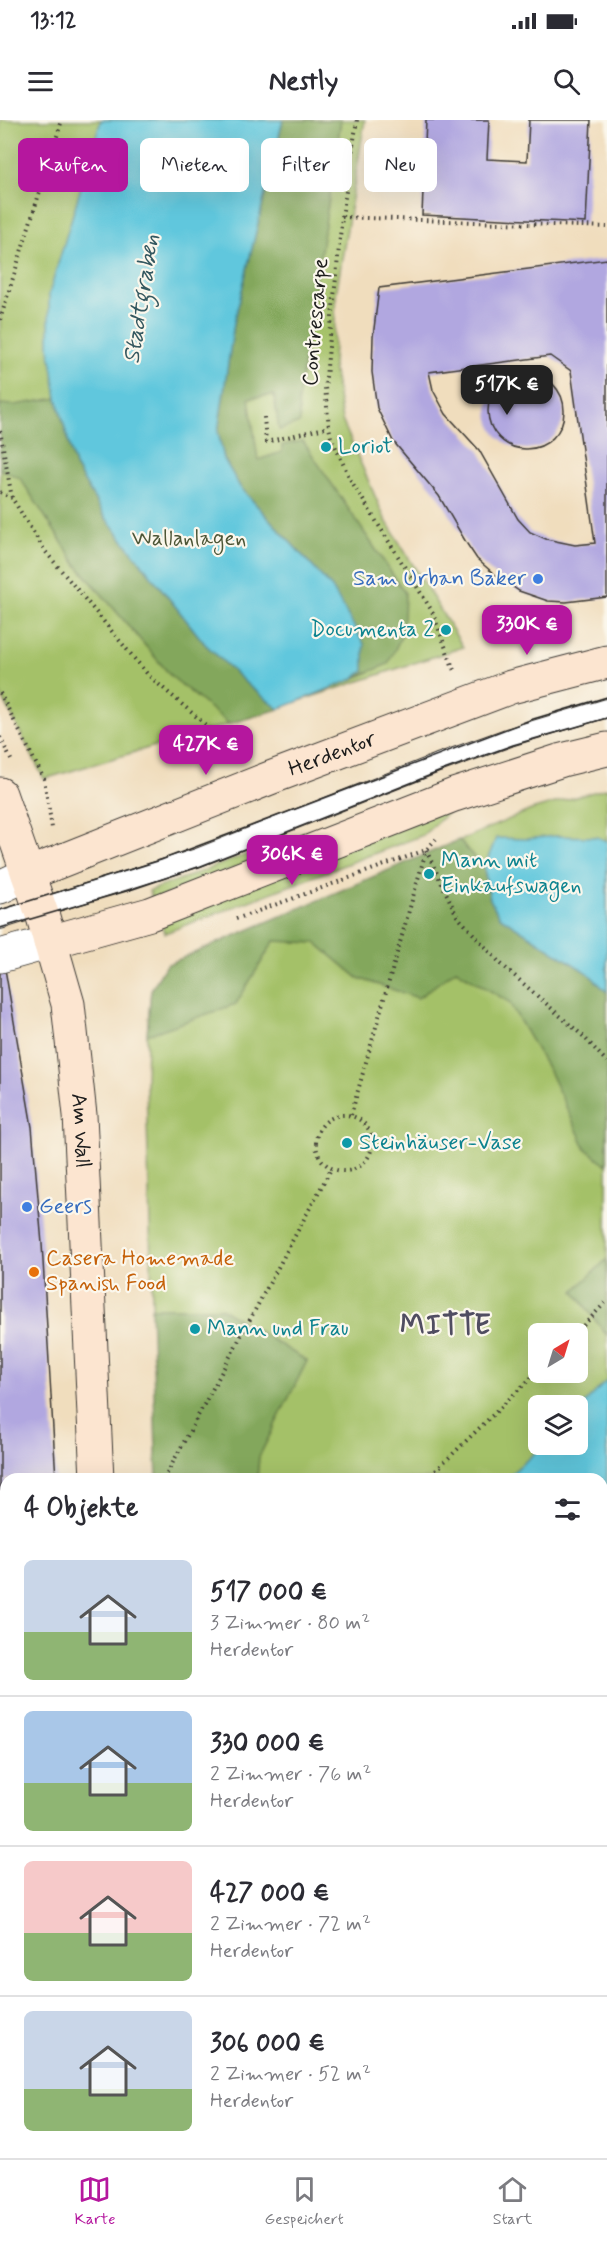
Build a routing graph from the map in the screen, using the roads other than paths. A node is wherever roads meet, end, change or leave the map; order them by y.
1 (607, 662) edge
2 (607, 708) edge
3 (607, 749) edge
4 (0, 794) edge
5 (29, 875) edge
6 (39, 908) junction
7 (0, 920) edge
8 (50, 942) junction
9 (0, 956) edge
10 (97, 1473) edge

1 - 5 main road, Herdentor
2 - 6 lane
3 - 8 main road
4 - 5 main road, Am Wall
5 - 6 main road, Am Wall
6 - 7 lane
6 - 8 main road, Am Wall
8 - 9 street
8 - 10 main road, Am Wall

